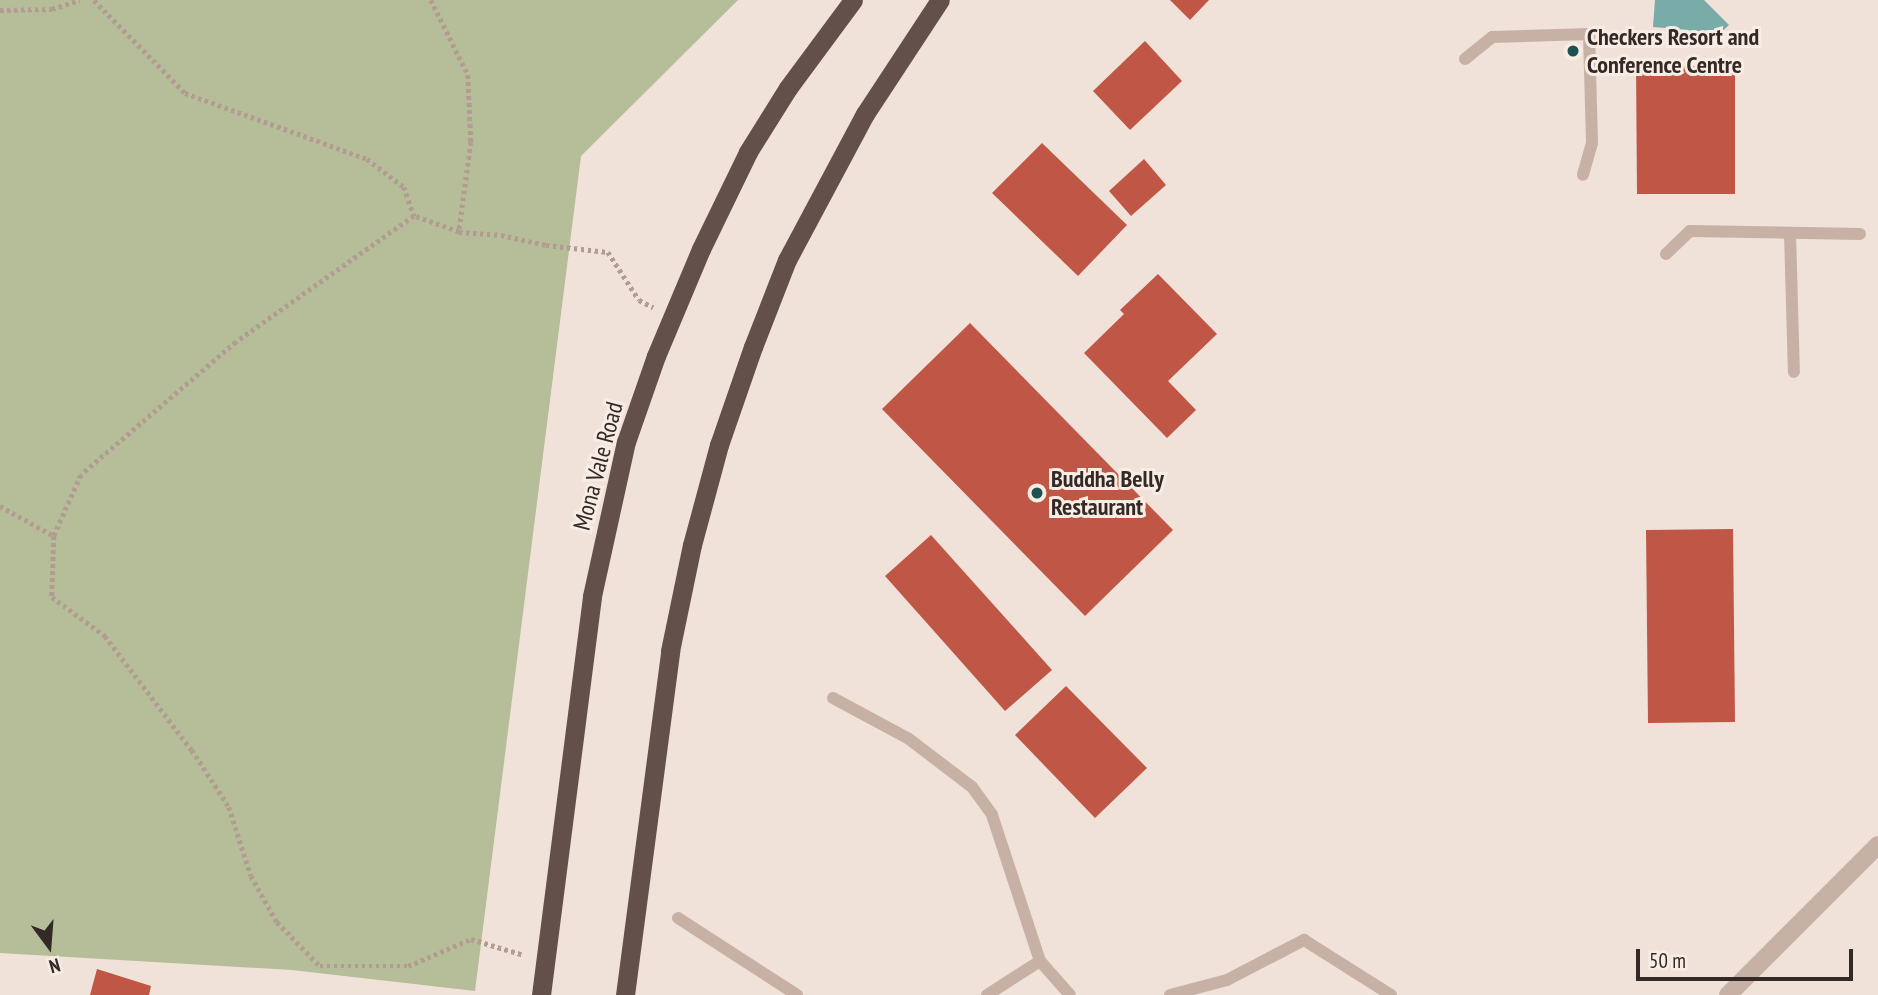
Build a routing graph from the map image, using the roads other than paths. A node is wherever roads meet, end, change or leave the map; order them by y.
1 (853, 0) edge
2 (940, 0) edge
3 (1465, 59) dead end
4 (1583, 175) dead end
5 (1790, 233) junction
6 (1860, 234) dead end
7 (1665, 254) dead end
8 (1794, 372) dead end
9 (833, 698) dead end
10 (1878, 845) edge
11 (678, 918) dead end
12 (1040, 961) junction
13 (541, 995) edge
14 (625, 995) edge
15 (797, 995) edge
16 (987, 995) edge
17 (1070, 995) edge
18 (1170, 995) edge
19 (1391, 995) edge
20 (1728, 995) edge

1 - 13 highway, Mona Vale Road
2 - 14 highway
3 - 4 lane
5 - 6 lane
5 - 7 lane
5 - 8 lane
9 - 12 lane
10 - 20 street
11 - 15 lane
12 - 16 lane
12 - 17 lane
18 - 19 lane

